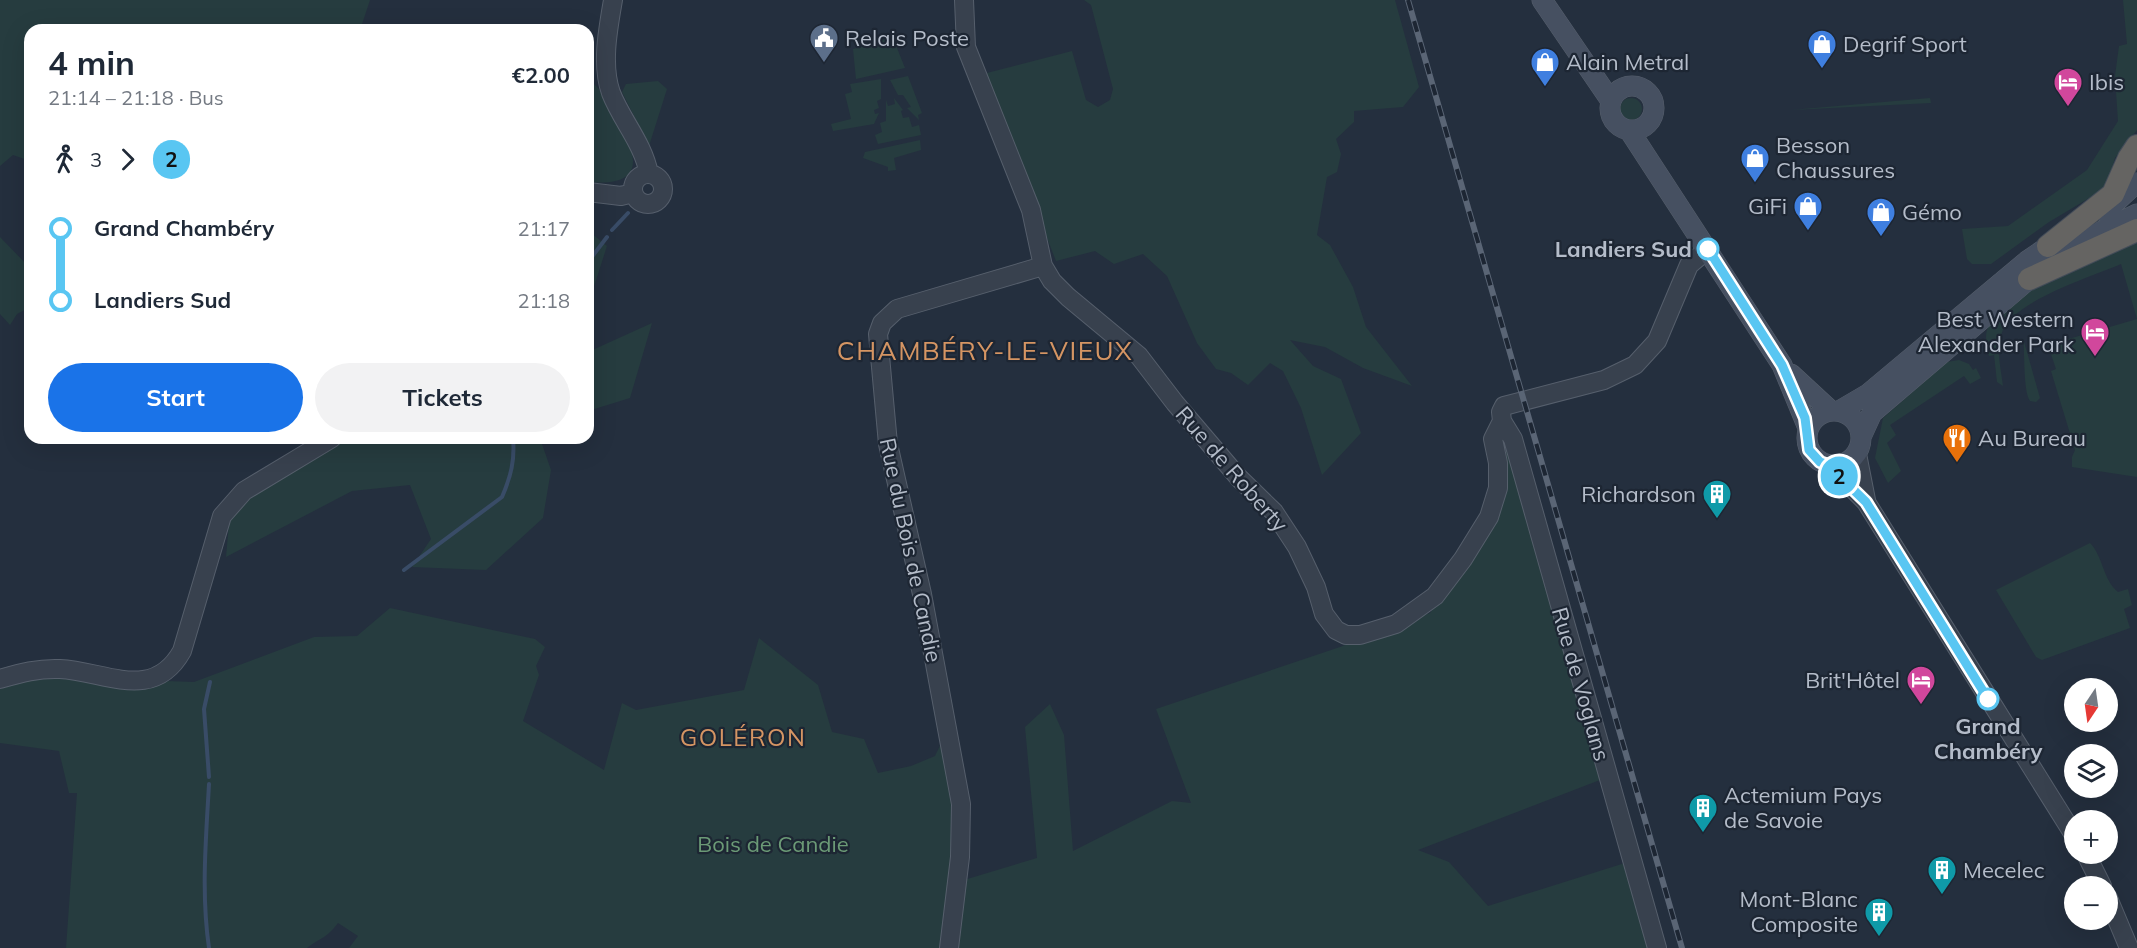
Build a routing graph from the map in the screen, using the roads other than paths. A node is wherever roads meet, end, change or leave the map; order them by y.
1 (613, 0) edge
2 (1542, 0) edge
3 (964, 8) edge
4 (1595, 75) junction
5 (1630, 87) junction
6 (1611, 101) junction
7 (1654, 110) junction
8 (1629, 130) junction
9 (2137, 146) edge
10 (1655, 166) junction
11 (649, 174) junction
12 (2137, 180) edge
13 (594, 193) edge
14 (633, 193) junction
15 (2137, 214) edge
16 (2137, 230) edge
17 (2048, 246) junction
18 (1708, 249) junction
19 (1043, 266) junction
20 (2029, 279) junction
21 (1782, 365) junction
22 (1835, 411) junction
23 (1502, 421) junction
24 (1808, 428) junction
25 (322, 444) edge
26 (1859, 445) junction
27 (1828, 465) junction
28 (1866, 502) junction
29 (0, 679) edge
30 (2064, 819) edge
31 (2118, 922) edge
32 (949, 948) edge
33 (1657, 948) edge
34 (2129, 948) edge

1 - 11 street
2 - 4 main road
3 - 19 street, Rue de Roberty
4 - 5 main road
4 - 6 main road
5 - 6 main road
5 - 7 main road
6 - 8 main road
7 - 8 main road
7 - 10 main road
8 - 10 main road
9 - 17 highway
10 - 18 main road
11 - 14 street
11 - 14 street
12 - 17 main road
13 - 14 street
15 - 20 main road
16 - 20 highway
17 - 22 main road
18 - 21 main road
18 - 23 street, Rue de Roberty
19 - 23 street, Rue de Roberty
19 - 32 street, Rue du Bois de Candie
20 - 26 main road
21 - 22 main road
21 - 24 main road
22 - 24 main road
22 - 26 main road
23 - 33 street, Rue de Voglans
24 - 27 main road
25 - 29 street
26 - 27 main road
26 - 28 street
27 - 28 street
28 - 30 street
31 - 34 street

